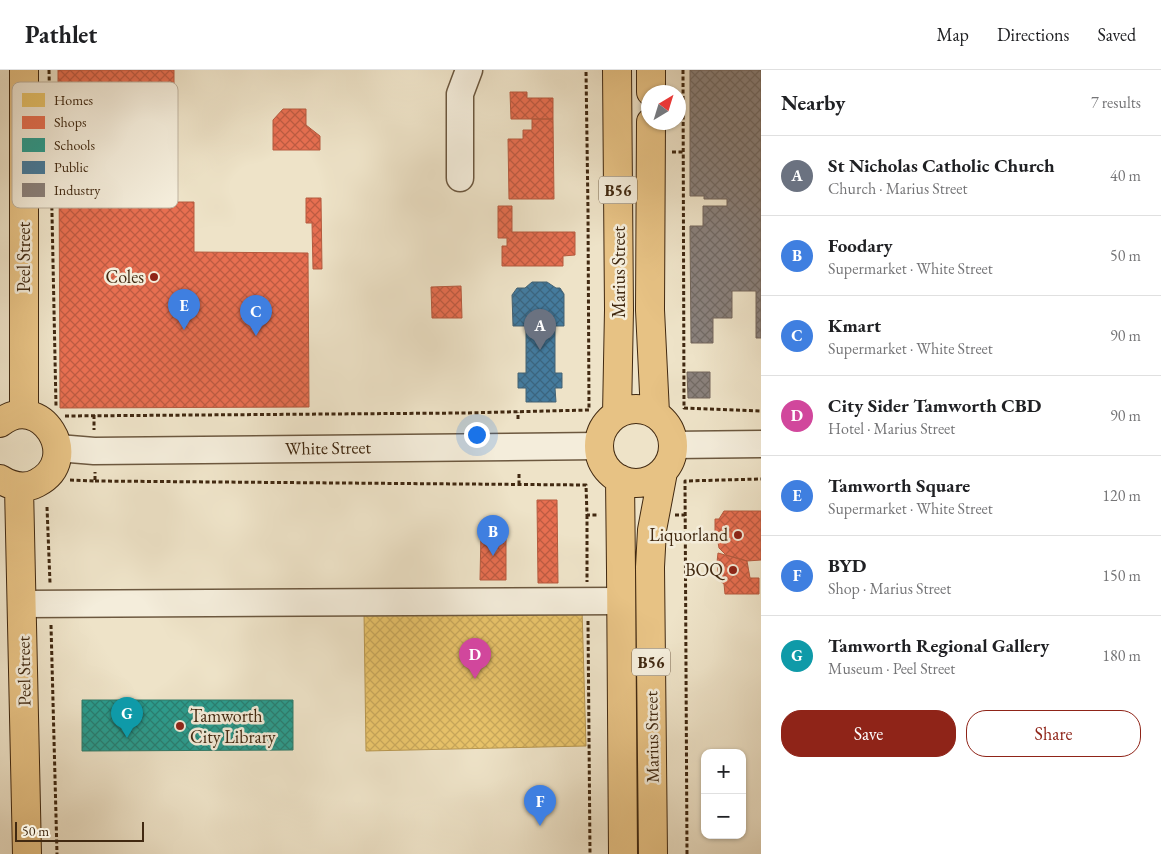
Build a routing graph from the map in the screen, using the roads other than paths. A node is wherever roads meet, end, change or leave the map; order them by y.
1 (469, 70) edge
2 (617, 70) edge
3 (651, 70) edge
4 (651, 85) edge
5 (651, 130) edge
6 (460, 178) dead end
7 (19, 208) edge
8 (655, 413) junction
9 (617, 414) junction
10 (12, 419) edge
11 (761, 444) edge
12 (673, 445) junction
13 (599, 446) junction
14 (58, 448) junction
15 (663, 472) junction
16 (620, 479) junction
17 (10, 483) edge
18 (622, 601) junction
19 (22, 604) junction
20 (27, 854) edge
21 (623, 854) edge
22 (653, 854) edge

1 - 6 street
2 - 9 main road, Marius Street / B56
3 - 4 main road
5 - 8 main road, Marius Street / B56
7 - 10 main road, Peel Street
8 - 9 main road
8 - 12 main road
9 - 13 main road
10 - 14 main road
11 - 12 street
12 - 15 main road, B56
13 - 14 street, White Street
13 - 16 main road
14 - 17 main road
15 - 16 main road
15 - 22 main road, Marius Street / B56
16 - 18 main road, Marius Street / B56
17 - 19 main road, Peel Street
18 - 19 street
18 - 21 main road, Marius Street / B56
19 - 20 main road, Peel Street

